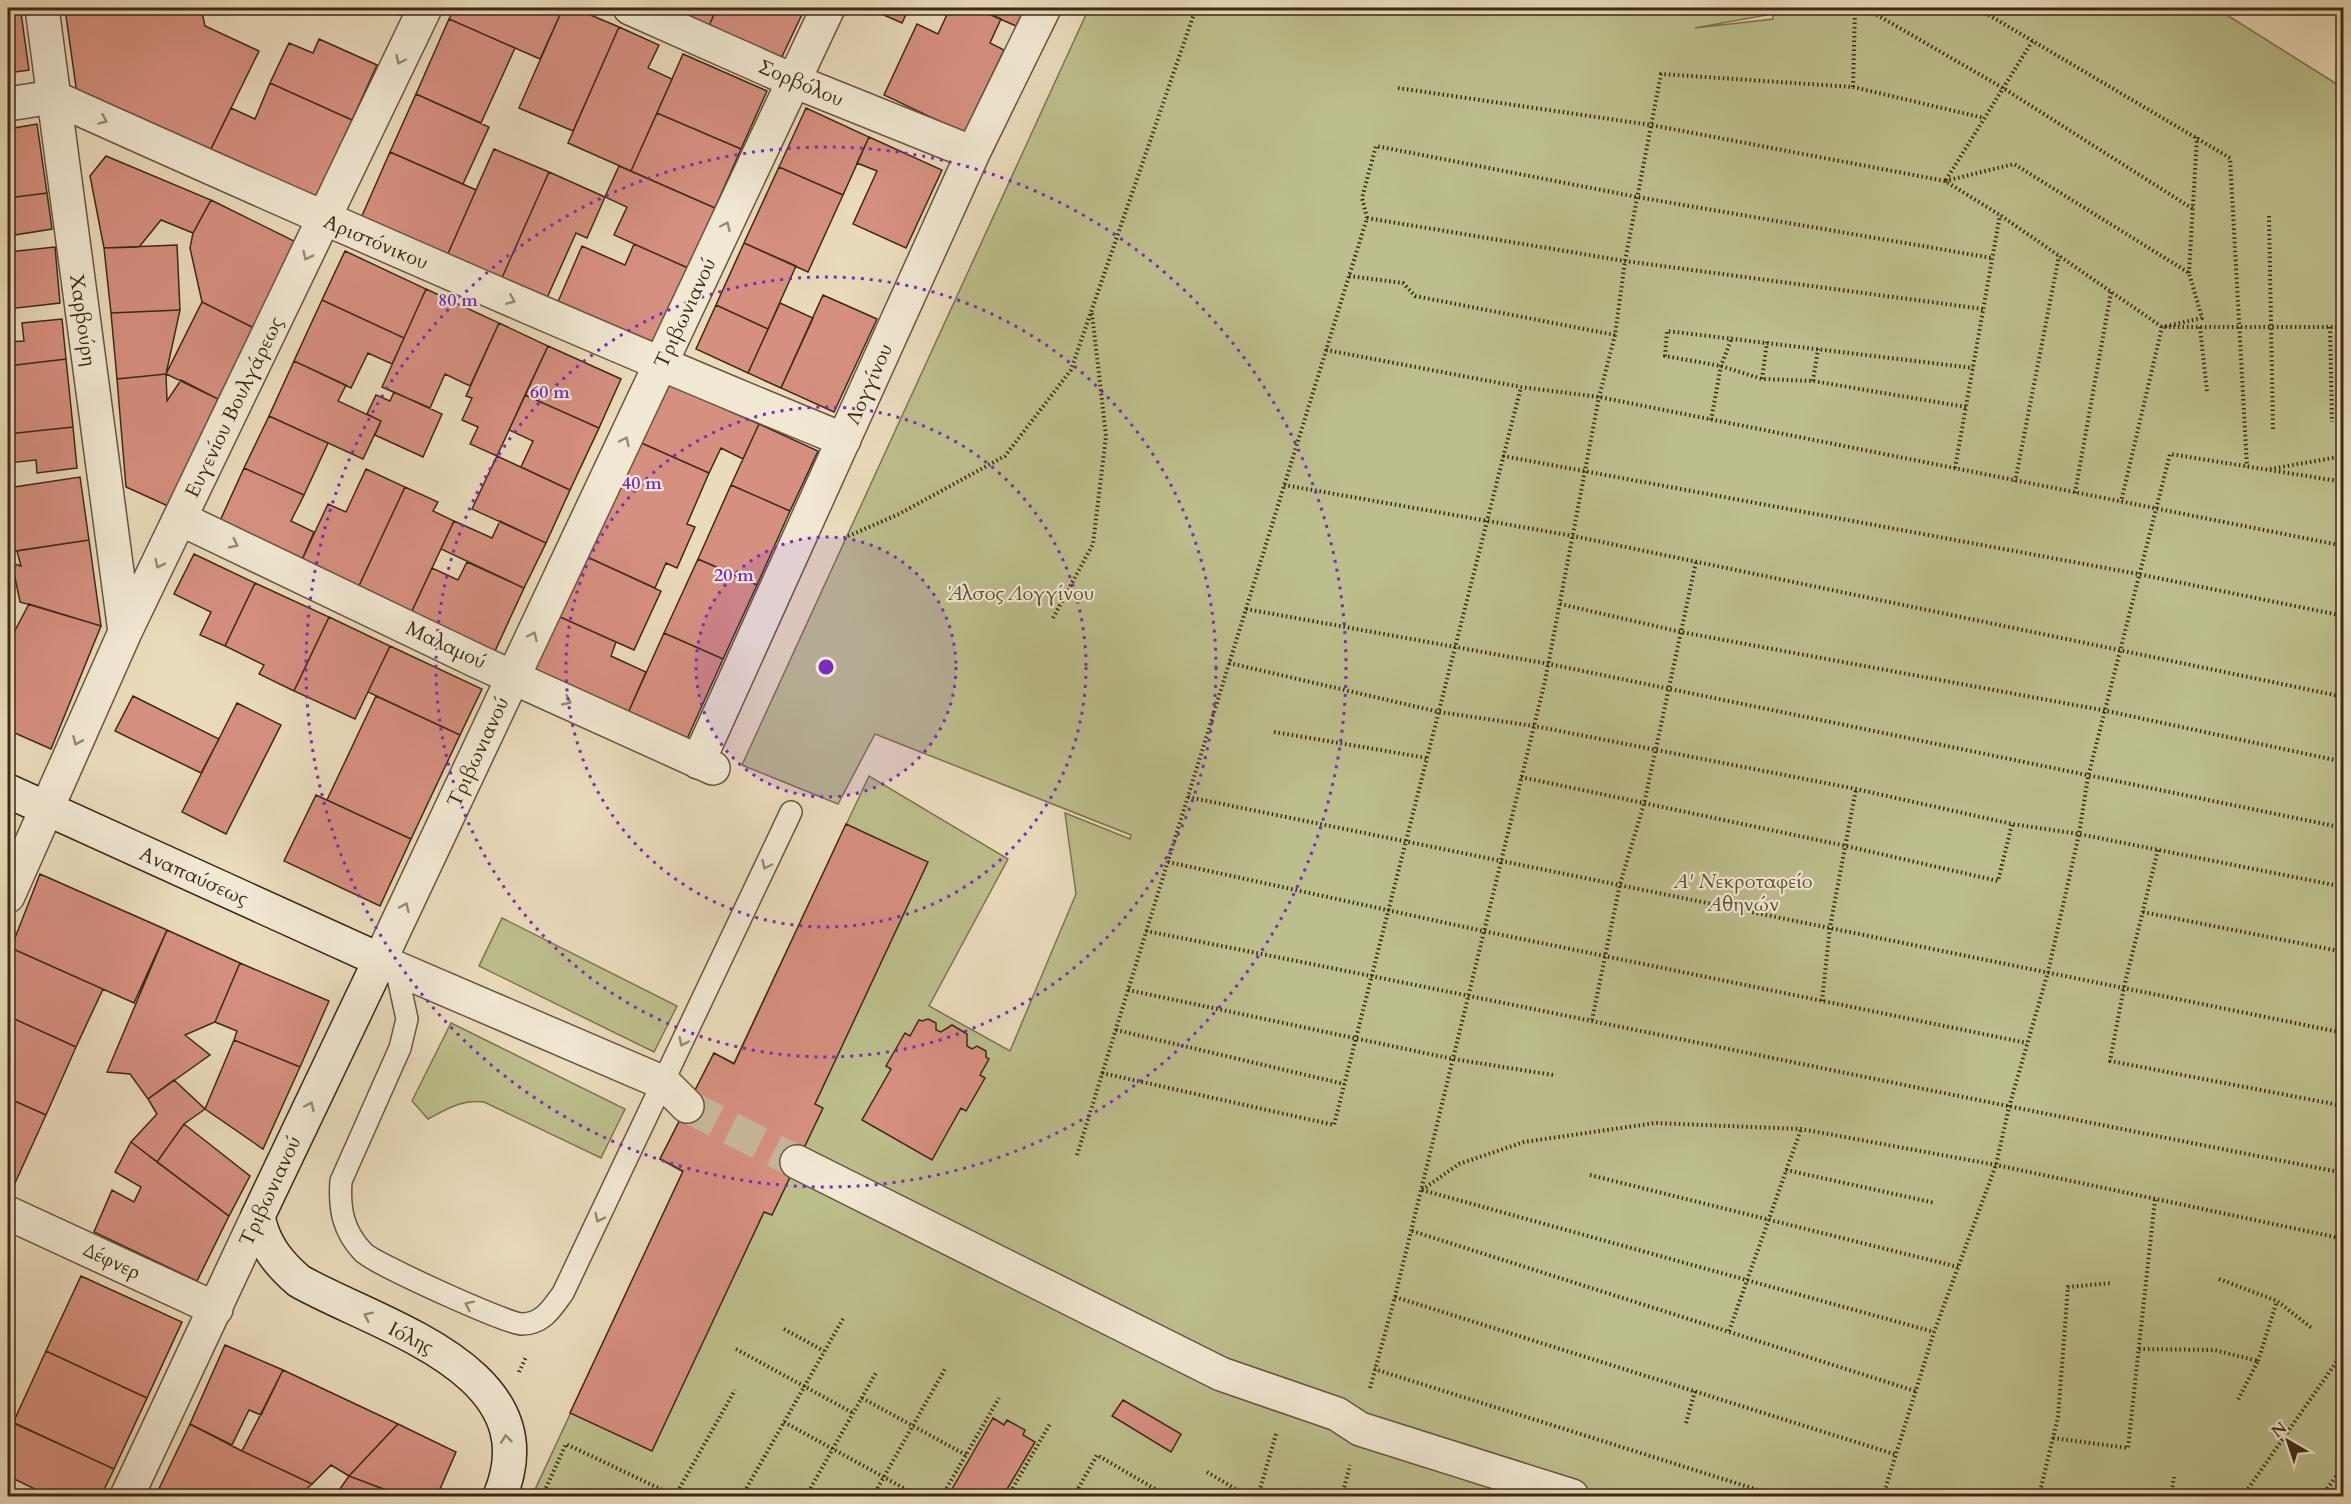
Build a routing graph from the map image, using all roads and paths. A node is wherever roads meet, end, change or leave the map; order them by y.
1 (42, 8) edge
2 (425, 8) edge
3 (630, 8) edge
4 (828, 8) edge
5 (1044, 8) edge
6 (1196, 8) edge
7 (1855, 8) edge
8 (1865, 8) edge
9 (1977, 8) edge
10 (2033, 40) junction
11 (794, 81) junction
12 (1853, 87) junction
13 (1398, 88) dead end
14 (2003, 88) junction
15 (52, 97) junction
16 (8, 104) edge
17 (1984, 118) junction
18 (1651, 125) junction
19 (2198, 137) junction
20 (973, 153) junction
21 (1945, 181) junction
22 (1637, 197) junction
23 (2193, 208) junction
24 (2000, 215) junction
25 (2269, 216) dead end
26 (1367, 218) junction
27 (324, 219) junction
28 (2059, 255) junction
29 (1992, 258) junction
30 (1625, 261) junction
31 (2189, 273) junction
32 (1349, 276) junction
33 (2111, 292) junction
34 (1092, 309) junction
35 (1983, 309) junction
36 (2162, 327) junction
37 (2200, 327) junction
38 (2238, 327) junction
39 (2270, 327) junction
40 (2330, 327) junction
41 (2343, 327) edge
42 (1615, 335) junction
43 (1732, 337) junction
44 (1767, 342) junction
45 (1818, 349) junction
46 (1326, 350) junction
47 (661, 365) junction
48 (1721, 366) junction
49 (1973, 368) junction
50 (1762, 379) junction
51 (1813, 381) junction
52 (1521, 387) junction
53 (2207, 393) dead end
54 (1599, 397) junction
55 (1966, 407) junction
56 (1711, 420) junction
57 (2332, 422) dead end
58 (2273, 429) dead end
59 (844, 440) junction
60 (1503, 456) junction
61 (2343, 456) edge
62 (2247, 467) junction
63 (1955, 468) junction
64 (2266, 470) junction
65 (1585, 472) junction
66 (2015, 482) junction
67 (2343, 482) edge
68 (1284, 485) junction
69 (2075, 493) junction
70 (2121, 502) junction
71 (2157, 509) junction
72 (181, 519) junction
73 (1487, 519) junction
74 (1573, 536) junction
75 (2343, 546) edge
76 (788, 562) junction
77 (1696, 562) junction
78 (2138, 574) junction
79 (1560, 604) junction
80 (1246, 609) junction
81 (2343, 616) edge
82 (1053, 618) dead end
83 (125, 632) junction
84 (1681, 632) junction
85 (1455, 648) junction
86 (2120, 651) junction
87 (1229, 663) junction
88 (1549, 664) junction
89 (514, 676) junction
90 (1668, 690) junction
91 (2343, 697) edge
92 (2107, 711) junction
93 (1439, 712) junction
94 (1534, 726) junction
95 (1274, 732) dead end
96 (1654, 750) junction
97 (1427, 758) junction
98 (2343, 762) edge
99 (705, 765) joint
100 (1521, 777) junction
101 (2088, 777) junction
102 (1856, 789) junction
103 (8, 791) edge
104 (1188, 797) junction
105 (1644, 804) junction
106 (46, 808) junction
107 (791, 812) dead end
108 (2012, 824) junction
109 (2343, 828) edge
110 (2079, 834) junction
111 (1406, 840) junction
112 (1846, 846) junction
113 (2158, 850) junction
114 (1500, 859) junction
115 (1167, 862) junction
116 (1620, 884) junction
117 (2343, 887) edge
118 (8, 896) edge
119 (1388, 910) junction
120 (2143, 912) junction
121 (1830, 927) junction
122 (1146, 931) junction
123 (1483, 931) junction
124 (2343, 952) edge
125 (1605, 956) junction
126 (388, 964) junction
127 (2048, 972) junction
128 (1372, 976) junction
129 (2124, 987) junction
130 (1128, 990) junction
131 (1468, 994) junction
132 (1822, 1001) junction
133 (1592, 1020) junction
134 (1116, 1030) junction
135 (2343, 1033) edge
136 (1356, 1039) junction
137 (2027, 1043) junction
138 (1453, 1059) junction
139 (1102, 1073) junction
140 (1553, 1075) dead end
141 (664, 1083) junction
142 (1344, 1084) junction
143 (687, 1106) tunnel mouth
144 (2343, 1106) edge
145 (2009, 1107) junction
146 (1801, 1129) junction
147 (1077, 1155) dead end
148 (797, 1162) tunnel mouth
149 (1996, 1164) junction
150 (1786, 1170) junction
151 (2343, 1173) edge
152 (1590, 1175) dead end
153 (1422, 1190) junction
154 (2155, 1198) junction
155 (1935, 1203) dead end
156 (8, 1213) edge
157 (258, 1216) junction
158 (1768, 1221) junction
159 (1412, 1231) junction
160 (2343, 1239) edge
161 (1958, 1267) junction
162 (1747, 1279) junction
163 (2219, 1279) dead end
164 (2112, 1283) dead end
165 (1395, 1297) junction
166 (2277, 1301) junction
167 (216, 1309) junction
168 (844, 1317) dead end
169 (544, 1318) junction
170 (784, 1329) dead end
171 (2313, 1329) dead end
172 (1729, 1331) junction
173 (1934, 1332) junction
174 (2139, 1348) junction
175 (736, 1349) dead end
176 (824, 1351) junction
177 (2343, 1351) edge
178 (2258, 1361) junction
179 (945, 1369) dead end
180 (1374, 1369) junction
181 (877, 1371) dead end
182 (804, 1386) junction
183 (735, 1390) dead end
184 (1695, 1391) junction
185 (1915, 1391) junction
186 (1285, 1397) junction
187 (862, 1398) junction
188 (999, 1398) dead end
189 (2238, 1400) dead end
190 (853, 1413) junction
191 (500, 1414) junction
192 (784, 1422) junction
193 (1686, 1423) dead end
194 (1050, 1424) dead end
195 (913, 1425) junction
196 (1360, 1429) junction
197 (2053, 1438) junction
198 (833, 1449) junction
199 (966, 1455) junction
200 (1897, 1455) junction
201 (2343, 1465) edge
202 (1207, 1472) dead end
203 (884, 1477) junction
204 (2174, 1477) dead end
205 (1342, 1495) edge
206 (674, 1496) edge
207 (127, 1497) edge
208 (500, 1497) edge
209 (552, 1497) edge
210 (742, 1497) edge
211 (806, 1497) edge
212 (873, 1497) edge
213 (918, 1497) edge
214 (942, 1497) edge
215 (1008, 1497) edge
216 (1074, 1497) edge
217 (1167, 1497) edge
218 (1248, 1497) edge
219 (1258, 1497) edge
220 (1356, 1497) edge
221 (1572, 1497) edge
222 (1777, 1497) edge
223 (1883, 1497) edge
224 (2039, 1497) edge
225 (2171, 1497) edge
226 (2244, 1497) edge
227 (2322, 1497) edge

1 - 15 street, Χαρβούρη
2 -> 27 street, Ευγενίου Βουλγάρεως
3 - 11 street, Σορβόλου
4 - 11 street, Τριβωνιανού
5 - 20 street, Λογγίνου
6 - 34 path
7 - 12 path
8 - 14 path
9 - 10 path
10 - 14 path
10 - 19 path
11 - 20 street, Σορβόλου
47 -> 11 street, Τριβωνιανού
12 - 17 path
12 - 18 path
13 - 18 path
14 - 17 path
14 - 23 path
15 - 16 street
15 -> 27 street, Αριστόνικου
15 - 83 street, Χαρβούρη
17 - 21 path
18 - 21 path
18 - 22 path
19 - 23 path
19 - 38 path
20 - 59 street, Λογγίνου
21 - 24 path
21 - 31 path
22 - 26 path
22 - 29 path
22 - 30 path
23 - 31 path
24 - 28 path
24 - 29 path
25 - 39 path
26 - 30 path
26 - 32 path
27 -> 47 street, Αριστόνικου
27 -> 72 street, Ευγενίου Βουλγάρεως
28 - 33 path
28 - 66 path
29 - 35 path
30 - 35 path
30 - 42 path
31 - 36 path
32 - 42 path
32 - 46 path
33 - 36 path
33 - 69 path
34 - 76 path
34 - 82 path
35 - 49 path
36 - 37 path
36 - 70 path
37 - 38 path
37 - 53 path
38 - 39 path
38 - 62 path
39 - 40 path
39 - 58 path
40 - 41 path
40 - 57 path
42 - 54 path
43 - 44 path
43 - 48 path
43 - 48 path
44 - 45 path
44 - 50 path
45 - 49 path
45 - 51 path
46 - 52 path
46 - 68 path
47 - 59 street, Αριστόνικου
89 -> 47 street, Τριβωνιανού
48 - 50 path
48 - 56 path
49 - 55 path
50 - 51 path
51 - 55 path
52 - 54 path
52 - 60 path
54 - 56 path
54 - 65 path
55 - 63 path
56 - 63 path
59 - 76 street, Λογγίνου
60 - 65 path
60 - 73 path
61 - 64 path
62 - 64 path
62 - 71 path
63 - 66 path
64 - 67 path
65 - 74 path
65 - 78 path
66 - 69 path
68 - 73 path
68 - 80 path
69 - 70 path
70 - 71 path
71 - 75 path
71 - 78 path
72 -> 83 street, Ευγενίου Βουλγάρεως
72 -> 89 street, Μαλαμού
73 - 74 path
73 - 85 path
74 - 77 path
74 - 79 path
76 - 99 street, Λογγίνου
77 - 84 path
77 - 86 path
78 - 81 path
78 - 86 path
79 - 84 path
79 - 88 path
80 - 85 path
80 - 87 path
83 -> 106 street, Ευγενίου Βουλγάρεως
84 - 90 path
84 - 92 path
85 - 88 path
85 - 93 path
86 - 91 path
86 - 92 path
87 - 93 path
87 - 104 path
88 - 90 path
88 - 94 path
89 -> 99 street, Μαλαμού
126 -> 89 street, Τριβωνιανού
90 - 96 path
90 - 101 path
92 - 98 path
92 - 101 path
93 - 94 path
93 - 97 path
94 - 96 path
94 - 100 path
95 - 97 path
96 - 102 path
96 - 105 path
97 - 111 path
100 - 105 path
100 - 114 path
101 - 109 path
101 - 110 path
102 - 108 path
102 - 112 path
103 - 106 street, Αναπαύσεως
104 - 111 path
104 - 115 path
105 - 112 path
105 - 116 path
106 - 118 street, Ευγενίου Βουλγάρεως
106 - 126 street, Αναπαύσεως
107 -> 141 lane
108 - 110 path
108 - 112 path
110 - 113 path
110 - 127 path
111 - 114 path
111 - 119 path
112 - 121 path
113 - 117 path
113 - 120 path
114 - 116 path
114 - 123 path
115 - 119 path
115 - 122 path
116 - 121 path
116 - 125 path
119 - 123 path
119 - 128 path
120 - 124 path
120 - 129 path
121 - 127 path
121 - 132 path
122 - 128 path
122 - 130 path
123 - 125 path
123 - 131 path
125 - 132 path
125 - 133 path
126 - 141 street, Αναπαύσεως
157 -> 126 street, Τριβωνιανού
169 -> 126 lane
127 - 129 path
127 - 137 path
128 - 131 path
128 - 136 path
129 - 135 path
129 - 144 path
130 - 134 path
130 - 136 path
131 - 133 path
131 - 138 path
132 - 137 path
133 - 145 path
134 - 139 path
134 - 142 path
136 - 138 path
136 - 142 path
137 - 145 path
138 - 140 path
138 - 153 path
139 - 142 path
139 - 147 path
141 - 143 street
141 -> 169 lane
145 - 149 path
145 - 151 path
146 - 149 path
146 - 150 path
146 - 153 path
148 - 186 street
149 - 154 path
149 - 161 path
150 - 155 path
150 - 158 path
152 - 158 path
153 - 159 path
153 - 162 path
154 - 160 path
154 - 174 path
156 - 167 street, Δέφνερ
157 - 167 street, Τριβωνιανού
191 -> 157 street, Ιόλης
158 - 161 path
158 - 162 path
159 - 165 path
159 - 172 path
161 - 173 path
162 - 172 path
162 - 173 path
163 - 166 path
164 - 197 path
165 - 180 path
165 - 184 path
166 - 171 path
166 - 178 path
167 - 207 street, Τριβωνιανού
168 - 176 path
169 - 191 path
170 - 176 path
172 - 185 path
173 - 185 path
174 - 178 path
174 - 197 path
175 - 182 path
176 - 182 path
177 - 226 path
178 - 189 path
179 - 195 path
180 - 196 path
180 - 222 path
181 - 187 path
182 - 190 path
182 - 192 path
183 - 206 path
184 - 193 path
184 - 200 path
185 - 200 path
186 - 196 street
186 - 219 path
187 - 190 path
187 - 195 path
188 - 199 path
190 - 198 path
208 -> 191 street, Ιόλης
192 - 198 path
192 - 210 path
194 - 215 path
195 - 199 path
195 - 203 path
196 - 205 path
196 - 221 street
197 - 224 path
198 - 203 path
198 - 211 path
199 - 214 path
200 - 223 path
201 - 227 path
202 - 218 path
203 - 212 path
203 - 213 path
204 - 225 path
205 - 220 path
206 - 209 path
216 - 217 path

